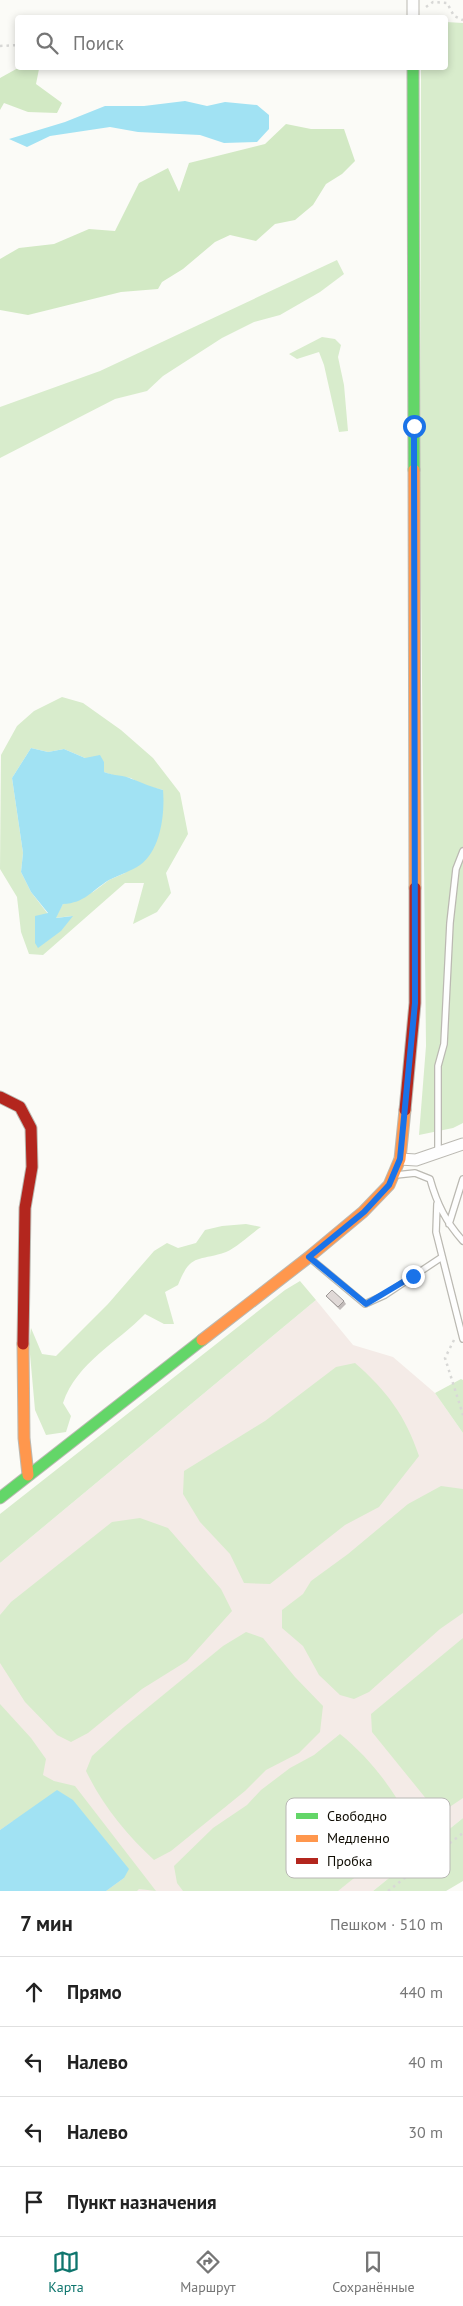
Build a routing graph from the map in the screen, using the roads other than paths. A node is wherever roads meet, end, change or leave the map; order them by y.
1 (413, 0) edge
2 (412, 15) edge
3 (413, 70) edge
4 (463, 851) edge
5 (0, 1098) edge
6 (463, 1144) edge
7 (438, 1152) junction
8 (400, 1159) junction
9 (394, 1176) junction
10 (463, 1179) edge
11 (438, 1204) junction
12 (449, 1224) junction
13 (463, 1241) edge
14 (309, 1257) junction
15 (442, 1257) junction
16 (463, 1339) edge
17 (28, 1474) junction
18 (0, 1498) edge

1 - 2 street
3 - 8 street
4 - 7 lane
5 - 17 street
6 - 7 street
7 - 8 street
8 - 9 street
9 - 11 lane
9 - 14 street
10 - 12 lane
11 - 12 lane
11 - 15 lane
12 - 13 lane
14 - 15 lane
14 - 17 street
15 - 16 lane
17 - 18 street

